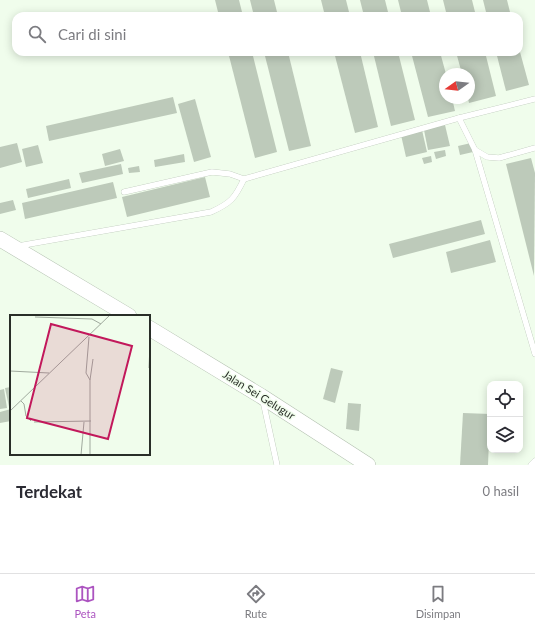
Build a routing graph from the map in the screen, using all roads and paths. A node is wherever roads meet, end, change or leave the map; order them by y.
1 (535, 99) edge
2 (459, 118) junction
3 (535, 148) edge
4 (476, 150) junction
5 (244, 179) junction
6 (124, 192) dead end
7 (0, 239) edge
8 (14, 246) junction
9 (128, 315) edge
10 (150, 329) edge
11 (535, 354) edge
12 (261, 396) junction
13 (535, 461) edge
14 (277, 465) edge
15 (368, 465) edge
16 (531, 465) edge

1 - 2 lane
2 - 4 lane
2 - 5 lane
3 - 4 lane
4 - 11 lane
5 - 6 lane
5 - 8 lane
7 - 8 main road
8 - 9 main road
10 - 12 main road, Jalan Sei Gelugur
12 - 14 lane
12 - 15 main road, Jalan Sei Gelugur
13 - 16 lane

